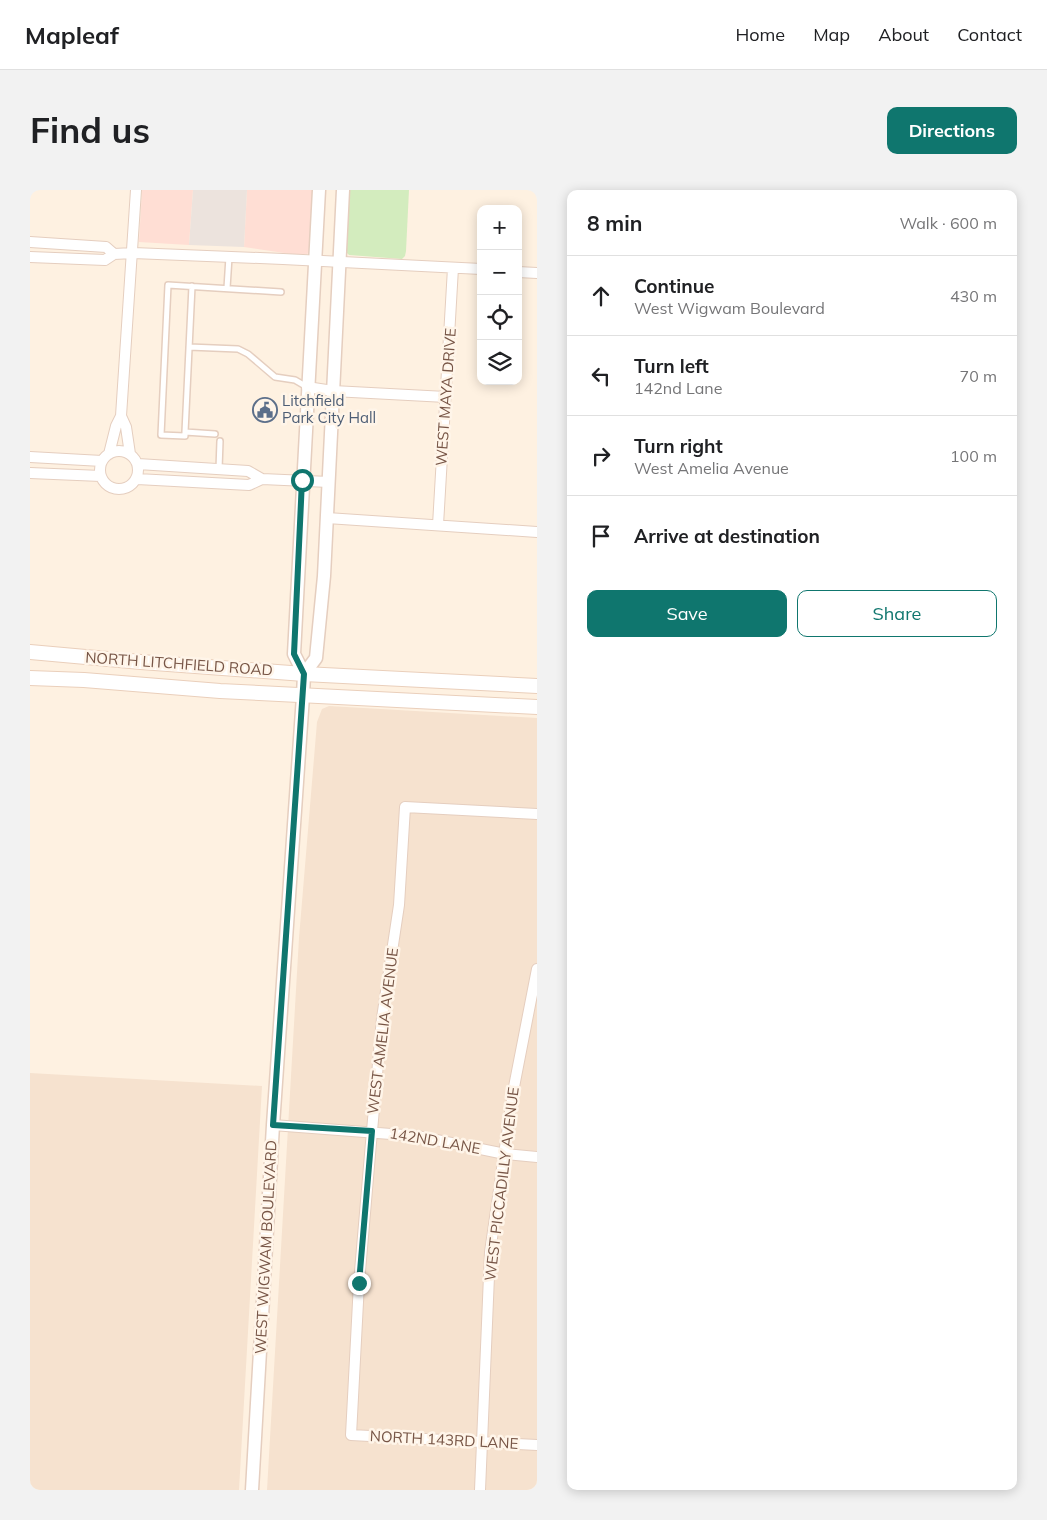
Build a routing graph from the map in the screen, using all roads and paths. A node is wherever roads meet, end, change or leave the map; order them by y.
1 (136, 190) edge
2 (319, 190) edge
3 (343, 190) edge
4 (30, 242) edge
5 (133, 253) junction
6 (114, 254) junction
7 (30, 257) edge
8 (229, 257) junction
9 (320, 261) junction
10 (339, 262) junction
11 (454, 268) junction
12 (477, 270) edge
13 (522, 272) edge
14 (537, 274) edge
15 (192, 286) junction
16 (227, 288) junction
17 (281, 292) dead end
18 (189, 347) junction
19 (307, 388) junction
20 (333, 391) junction
21 (446, 397) junction
22 (121, 416) junction
23 (185, 432) junction
24 (215, 434) dead end
25 (220, 441) dead end
26 (130, 454) junction
27 (30, 457) edge
28 (106, 458) junction
29 (138, 464) junction
30 (219, 469) junction
31 (30, 473) edge
32 (101, 476) junction
33 (137, 479) junction
34 (262, 479) junction
35 (302, 480) junction
36 (329, 482) junction
37 (327, 518) junction
38 (438, 525) junction
39 (537, 532) edge
40 (30, 652) edge
41 (304, 674) junction
42 (30, 678) edge
43 (537, 686) edge
44 (302, 696) junction
45 (537, 707) edge
46 (537, 814) edge
47 (537, 969) edge
48 (273, 1125) junction
49 (372, 1131) junction
50 (506, 1154) junction
51 (537, 1157) edge
52 (351, 1435) joint
53 (481, 1442) junction
54 (537, 1445) edge
55 (252, 1490) edge
56 (480, 1490) edge

1 - 5 street
2 - 9 street, WEST WIGWAM BOULEVARD
3 - 10 street, WEST WIGWAM BOULEVARD
4 - 6 street
5 - 6 street
5 - 8 street
5 - 22 street
6 - 7 street
8 - 9 street
8 - 16 lane
9 - 10 street
9 - 19 street, WEST WIGWAM BOULEVARD
10 - 11 street
10 - 20 street, WEST WIGWAM BOULEVARD
11 - 12 street
11 - 21 street, WEST MAYA DRIVE
13 - 14 street
15 - 16 lane
15 - 18 lane
15 - 23 lane
16 - 17 lane
18 - 19 lane
18 - 23 lane
19 - 20 street
19 - 35 street, WEST WIGWAM BOULEVARD
20 - 21 street
20 - 36 street, WEST WIGWAM BOULEVARD
21 - 38 street, WEST MAYA DRIVE
22 - 26 street
22 - 28 street
23 - 24 lane
25 - 30 lane
26 - 28 street
26 - 29 street
27 - 28 street
28 - 32 street
29 - 30 street
29 - 33 street
30 - 34 street
31 - 32 street
32 - 33 street
33 - 34 street
34 - 35 street
35 - 36 street
35 - 41 street, WEST WIGWAM BOULEVARD
36 - 37 street, WEST WIGWAM BOULEVARD
37 - 38 street
37 - 41 street, WEST WIGWAM BOULEVARD
38 - 39 street
40 - 41 main road, NORTH LITCHFIELD ROAD
41 - 43 main road, NORTH LITCHFIELD ROAD
41 - 44 street, WEST WIGWAM BOULEVARD
42 - 44 main road, NORTH LITCHFIELD ROAD
44 - 45 main road, NORTH LITCHFIELD ROAD
44 - 48 street, WEST WIGWAM BOULEVARD
46 - 49 street, WEST AMELIA AVENUE
47 - 50 street, WEST PICCADILLY AVENUE
48 - 49 street, 142ND LANE
48 - 55 street, WEST WIGWAM BOULEVARD
49 - 50 street, 142ND LANE
49 - 52 street, WEST AMELIA AVENUE
50 - 51 street, 142ND LANE
50 - 53 street, WEST PICCADILLY AVENUE
52 - 53 street, NORTH 143RD LANE
53 - 54 street, NORTH 143RD LANE
53 - 56 street, WEST PICCADILLY AVENUE

